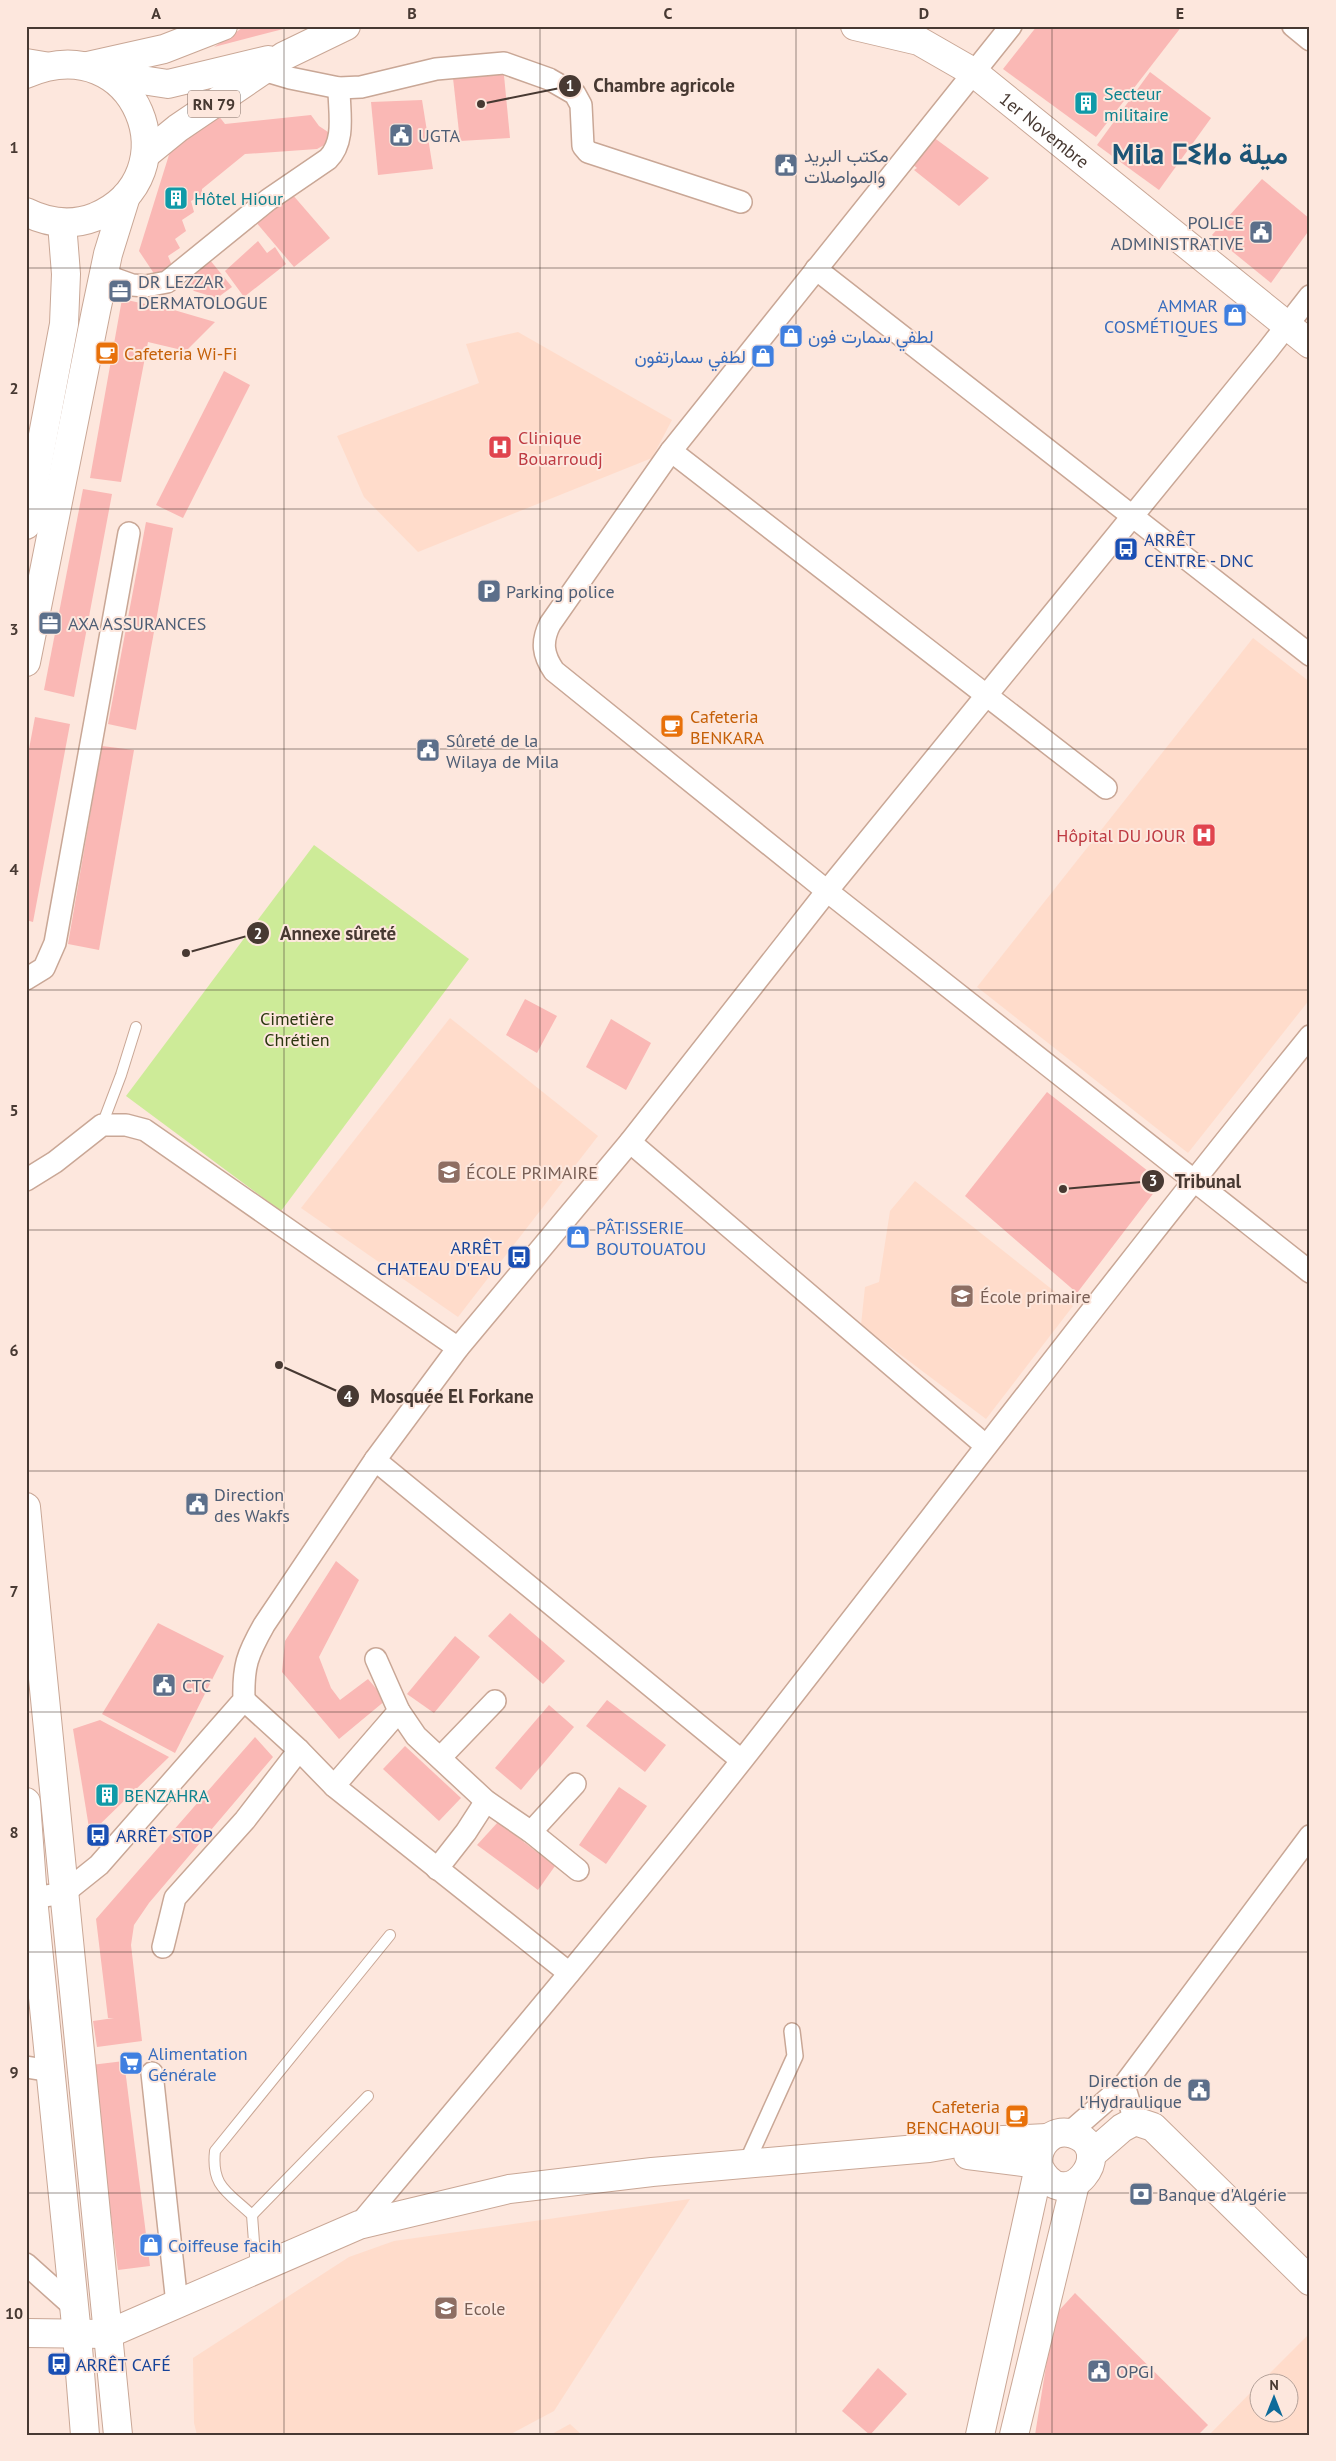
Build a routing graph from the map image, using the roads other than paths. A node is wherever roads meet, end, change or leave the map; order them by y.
1 (225, 26) edge
2 (346, 26) edge
3 (855, 26) edge
4 (1011, 26) edge
5 (1293, 26) edge
6 (1310, 40) edge
7 (273, 63) junction
8 (32, 68) edge
9 (98, 71) junction
10 (973, 72) junction
11 (168, 84) junction
12 (339, 88) junction
13 (146, 143) junction
14 (126, 196) junction
15 (741, 202) dead end
16 (26, 212) edge
17 (62, 223) junction
18 (816, 269) junction
19 (104, 275) junction
20 (1310, 296) edge
21 (1287, 326) junction
22 (1310, 344) edge
23 (671, 451) junction
24 (1132, 516) junction
25 (26, 525) edge
26 (129, 533) dead end
27 (1310, 656) edge
28 (26, 662) edge
29 (986, 696) junction
30 (1106, 788) dead end
31 (827, 891) junction
32 (26, 979) edge
33 (136, 1027) dead end
34 (1310, 1036) edge
35 (102, 1125) junction
36 (630, 1142) junction
37 (1194, 1179) junction
38 (26, 1180) edge
39 (1310, 1272) edge
40 (458, 1348) junction
41 (985, 1446) junction
42 (376, 1460) junction
43 (26, 1507) edge
44 (376, 1658) dead end
45 (244, 1700) junction
46 (495, 1701) dead end
47 (399, 1711) junction
48 (300, 1750) junction
49 (441, 1758) junction
50 (741, 1760) junction
51 (575, 1784) dead end
52 (334, 1786) junction
53 (486, 1801) junction
54 (26, 1802) edge
55 (532, 1832) junction
56 (1310, 1836) edge
57 (28, 1842) edge
58 (438, 1869) junction
59 (578, 1870) dead end
60 (29, 1871) edge
61 (63, 1880) junction
62 (30, 1898) edge
63 (390, 1935) dead end
64 (163, 1947) dead end
65 (569, 1973) junction
66 (792, 2031) dead end
67 (38, 2069) edge
68 (152, 2073) dead end
69 (1124, 2085) junction
70 (368, 2096) dead end
71 (1136, 2121) junction
72 (1058, 2136) junction
73 (929, 2148) junction
74 (1091, 2155) junction
75 (746, 2164) junction
76 (1038, 2165) junction
77 (1075, 2184) junction
78 (252, 2215) junction
79 (359, 2225) junction
80 (26, 2264) edge
81 (256, 2270) junction
82 (1310, 2281) edge
83 (177, 2304) junction
84 (74, 2307) junction
85 (26, 2333) edge
86 (108, 2334) junction
87 (77, 2335) junction
88 (85, 2435) edge
89 (118, 2435) edge
90 (980, 2435) edge
91 (1014, 2435) edge

1 - 9 main road
1 - 11 main road
2 - 7 main road, RN 79
3 - 10 main road, 1er Novembre
4 - 10 street
5 - 6 street
7 - 11 main road, RN 79
7 - 12 street
7 - 13 main road, RN 79
8 - 9 main road
9 - 11 main road
9 - 13 main road
10 - 18 street
10 - 21 main road, 1er Novembre
11 - 13 main road
12 - 15 street
12 - 19 street
13 - 14 main road
14 - 17 main road
14 - 19 main road
16 - 17 main road
17 - 25 main road
18 - 23 street
18 - 24 street
19 - 28 main road
20 - 21 street
21 - 22 main road, 1er Novembre
21 - 24 street
23 - 29 street
23 - 31 street
24 - 27 street
24 - 29 street
26 - 32 street
29 - 30 street
29 - 31 street
31 - 36 street
31 - 37 street
33 - 35 lane
34 - 37 street
35 - 38 street
35 - 40 street
36 - 40 street
36 - 41 street
37 - 39 street
37 - 41 street
40 - 42 street
41 - 50 street
42 - 45 street
42 - 50 street
43 - 61 main road
44 - 47 street
45 - 48 street
45 - 61 street
46 - 49 street
47 - 49 street
47 - 52 street
48 - 52 street
48 - 64 street
49 - 53 street
50 - 65 street
51 - 55 street
52 - 58 street
53 - 55 street
53 - 58 street
54 - 57 main road
55 - 59 street
56 - 69 street
57 - 60 main road
58 - 65 street
60 - 61 street
60 - 62 main road
61 - 62 street
61 - 86 main road
62 - 67 main road
63 - 78 lane
65 - 79 street
66 - 75 street
67 - 84 main road
68 - 83 street
69 - 71 street
69 - 72 street
70 - 78 lane
71 - 74 main road
71 - 82 main road
72 - 73 main road
72 - 74 main road
72 - 76 main road
73 - 75 main road
73 - 76 main road
74 - 77 main road
75 - 79 main road
76 - 77 main road
76 - 90 main road
77 - 91 main road
78 - 81 lane
79 - 81 main road
80 - 84 street
81 - 83 main road
83 - 86 main road
84 - 87 main road
85 - 87 main road
86 - 87 main road
86 - 89 main road
87 - 88 main road

